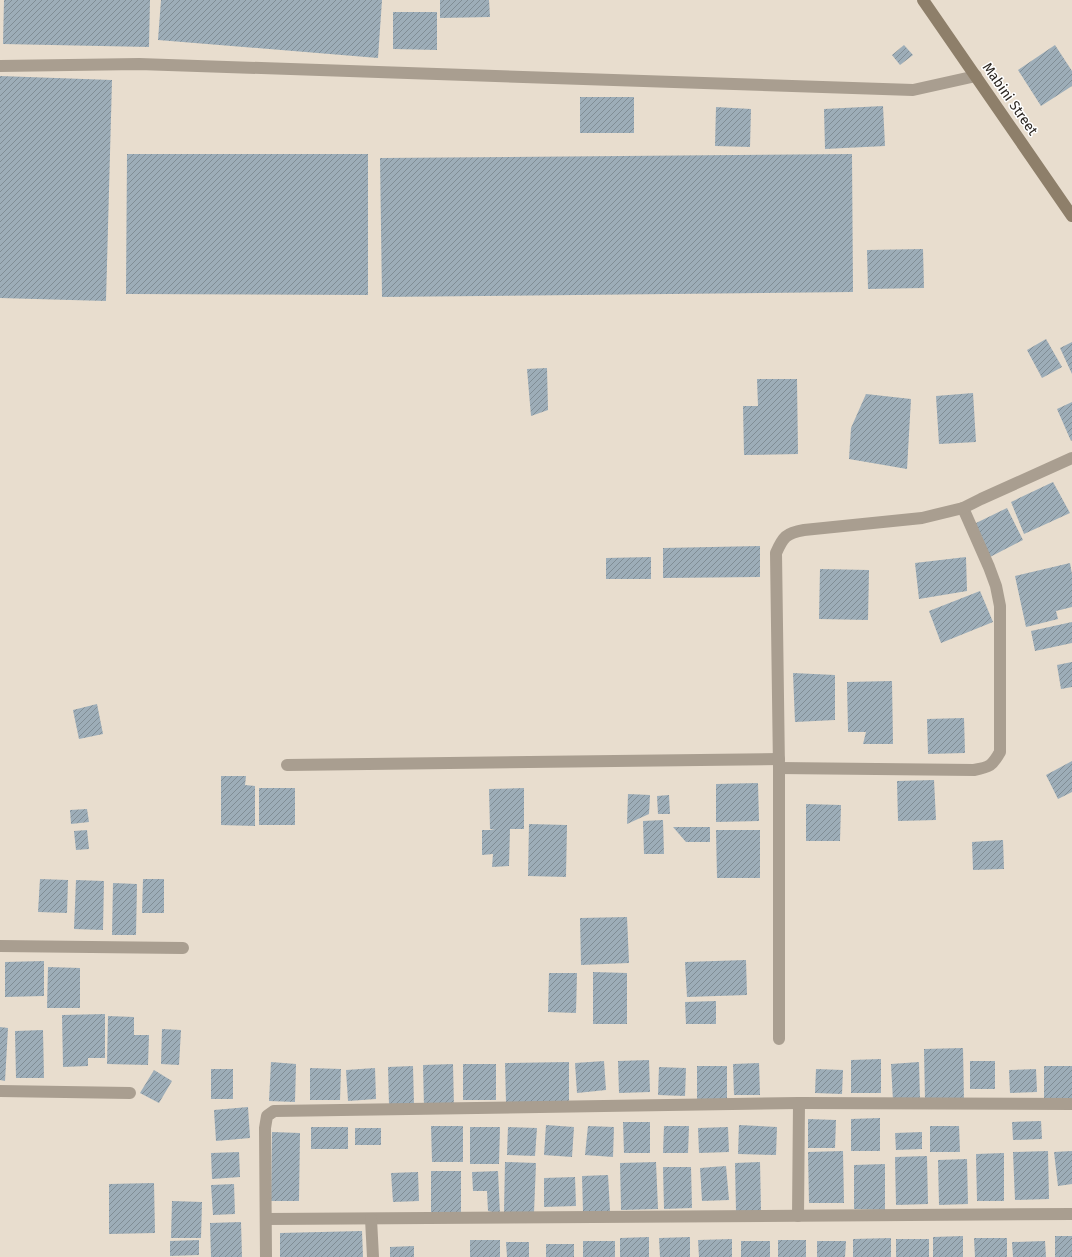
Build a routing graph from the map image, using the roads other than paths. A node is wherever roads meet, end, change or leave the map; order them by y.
1 (923, 0) edge
2 (0, 66) edge
3 (976, 76) junction
4 (1072, 216) edge
5 (1072, 458) edge
6 (962, 508) junction
7 (779, 764) junction
8 (286, 765) dead end
9 (0, 946) edge
10 (183, 948) dead end
11 (779, 1039) dead end
12 (0, 1090) edge
13 (130, 1093) dead end
14 (799, 1103) junction
15 (1072, 1104) edge
16 (1072, 1214) edge
17 (798, 1216) junction
18 (266, 1219) junction
19 (371, 1219) junction
20 (266, 1257) edge
21 (373, 1257) edge

1 - 3 main road, Mabini Street
2 - 3 street
3 - 4 main road, Mabini Street
5 - 6 street
6 - 7 street
6 - 7 street
7 - 8 street
7 - 11 street
9 - 10 street
12 - 13 street
14 - 15 street
14 - 17 street
14 - 18 street
16 - 17 street
17 - 19 street
18 - 19 street
18 - 20 street
19 - 21 street

